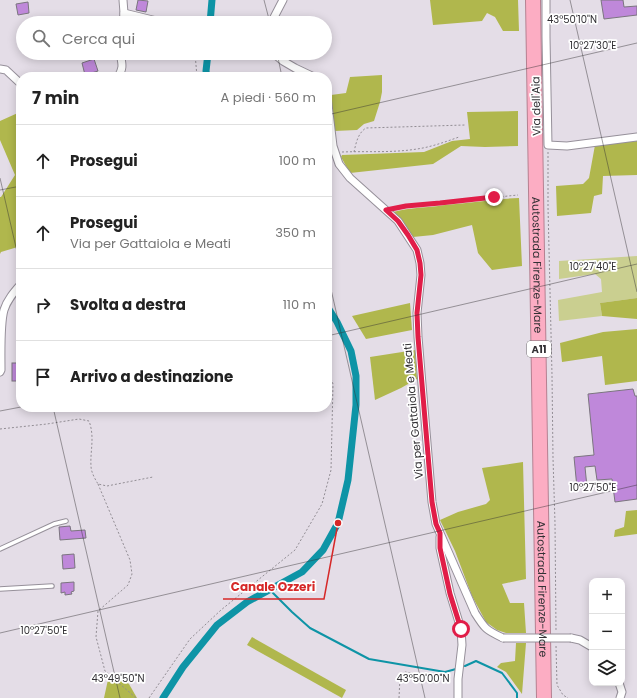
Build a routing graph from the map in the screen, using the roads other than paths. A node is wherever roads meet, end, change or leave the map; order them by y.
1 (123, 0) edge
2 (284, 0) edge
3 (524, 0) edge
4 (533, 0) edge
5 (546, 0) edge
6 (124, 13) junction
7 (124, 16) edge
8 (136, 16) edge
9 (275, 16) edge
10 (121, 60) edge
11 (282, 60) edge
12 (0, 69) edge
13 (121, 72) edge
14 (303, 72) edge
15 (16, 79) edge
16 (637, 137) edge
17 (332, 138) edge
18 (16, 289) edge
19 (0, 372) edge
20 (66, 521) dead end
21 (440, 533) junction
22 (0, 549) edge
23 (52, 586) dead end
24 (0, 589) edge
25 (589, 645) edge
26 (620, 686) edge
27 (458, 698) edge
28 (535, 698) edge
29 (544, 698) edge
30 (620, 698) edge

1 - 6 street
2 - 9 street
3 - 28 highway, Autostrada Firenze-Mare / A11
4 - 29 highway, Autostrada Firenze-Mare / A11
5 - 16 street, Via dell'Aia
6 - 7 street
6 - 8 street
10 - 13 street
11 - 14 street
12 - 15 street
17 - 21 street, Via per Gattaiola e Meati
18 - 19 street
20 - 22 lane
21 - 25 street, Via per Gattaiola e Meati, bridge
21 - 27 street
23 - 24 lane
26 - 30 street

